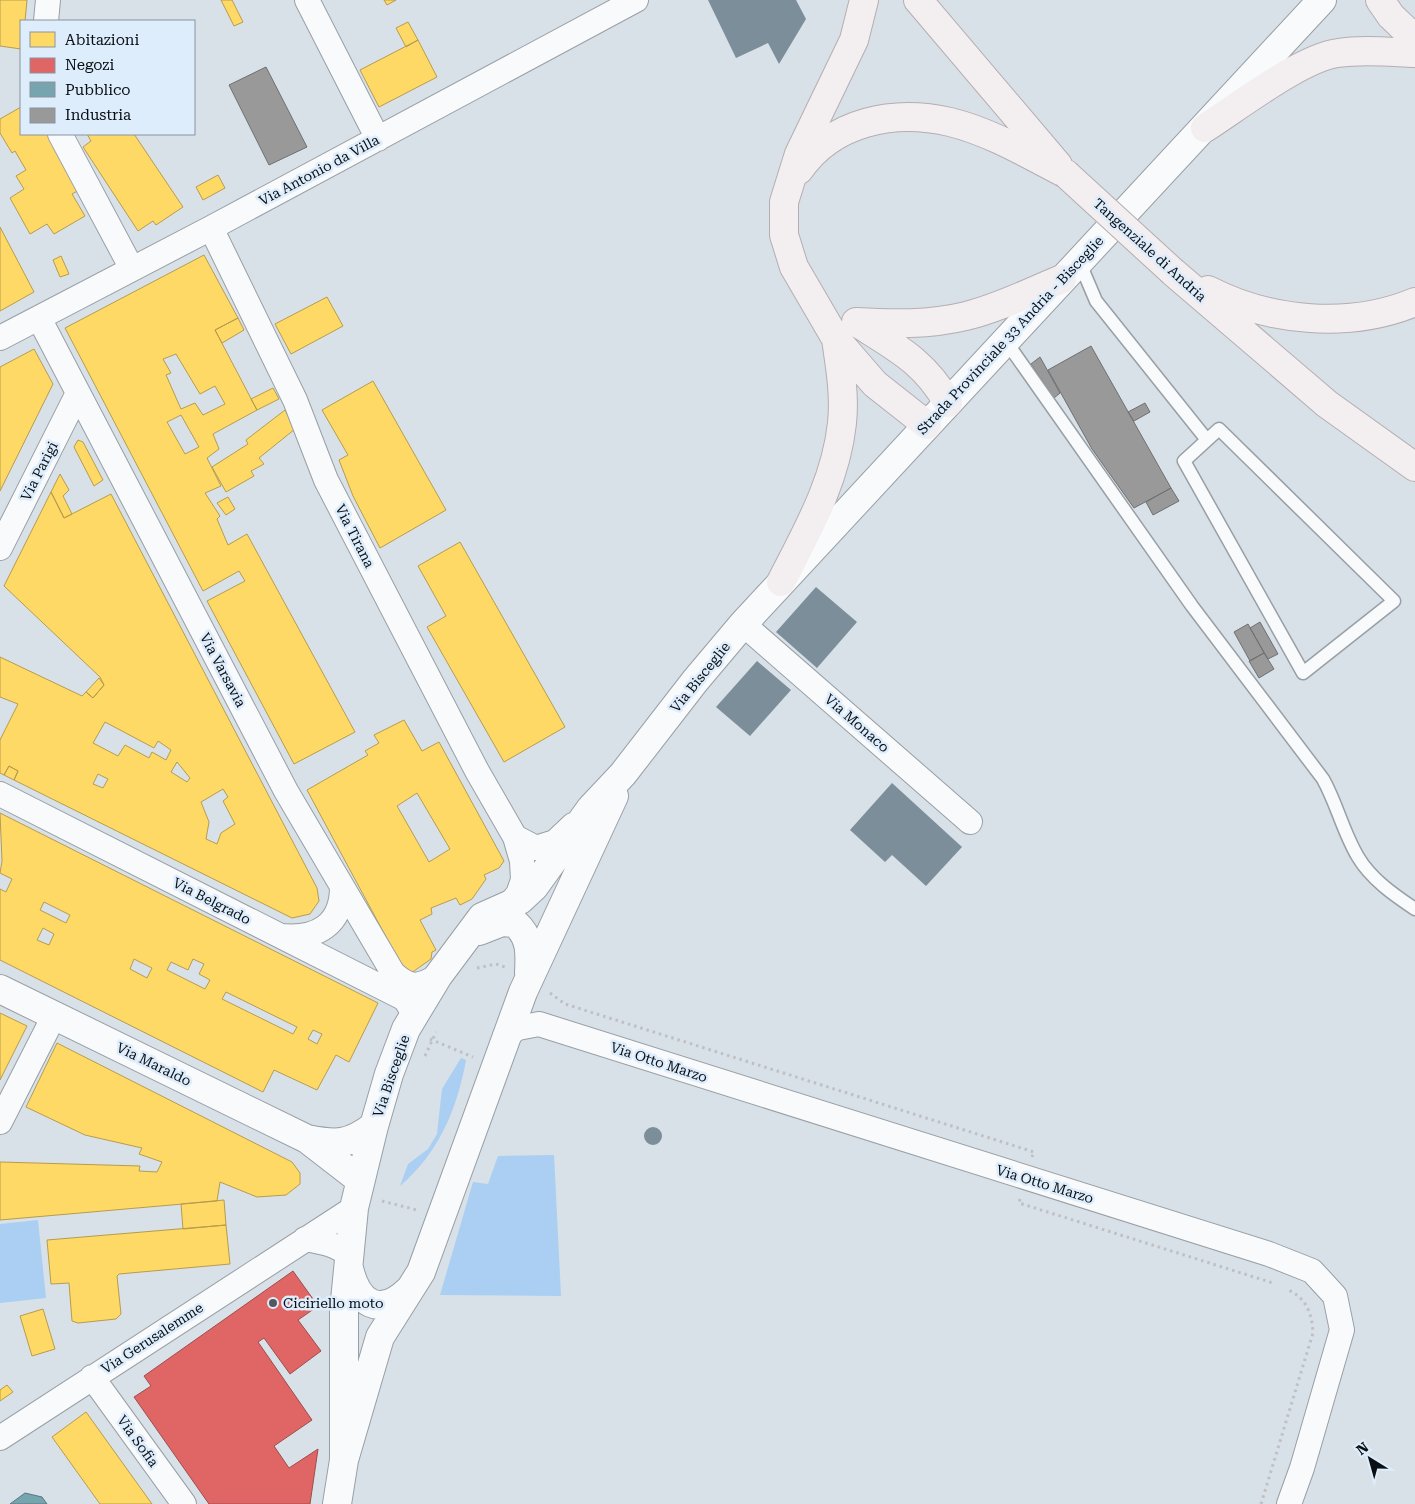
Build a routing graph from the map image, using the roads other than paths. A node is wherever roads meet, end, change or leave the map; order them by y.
1 (48, 0) edge
2 (307, 0) edge
3 (636, 0) edge
4 (864, 0) edge
5 (918, 0) edge
6 (1322, 0) edge
7 (1380, 0) edge
8 (46, 20) edge
9 (1415, 39) edge
10 (1415, 53) edge
11 (1205, 128) junction
12 (61, 135) edge
13 (378, 139) junction
14 (1066, 174) junction
15 (789, 185) junction
16 (210, 228) junction
17 (132, 269) junction
18 (1070, 270) junction
19 (1173, 272) junction
20 (1415, 302) edge
21 (39, 318) junction
22 (846, 330) junction
23 (0, 338) edge
24 (1006, 340) junction
25 (78, 393) junction
26 (948, 403) junction
27 (927, 425) junction
28 (1206, 440) junction
29 (1415, 467) edge
30 (0, 548) edge
31 (781, 582) junction
32 (743, 624) junction
33 (623, 774) junction
34 (0, 794) edge
35 (591, 808) junction
36 (970, 822) dead end
37 (515, 837) junction
38 (342, 887) junction
39 (508, 906) junction
40 (1415, 909) edge
41 (280, 936) junction
42 (460, 945) junction
43 (438, 976) junction
44 (526, 984) junction
45 (0, 989) edge
46 (54, 1016) junction
47 (409, 1023) junction
48 (539, 1024) junction
49 (506, 1036) junction
50 (0, 1122) edge
51 (374, 1126) junction
52 (307, 1139) junction
53 (357, 1194) junction
54 (305, 1239) junction
55 (349, 1262) junction
56 (414, 1286) junction
57 (92, 1377) junction
58 (0, 1438) edge
59 (344, 1460) junction
60 (184, 1504) edge
61 (337, 1504) edge
62 (1289, 1504) edge

1 - 8 street
2 - 13 street
3 - 13 street, Via Antonio da Villa
4 - 15 main road
5 - 14 main road, Tangenziale di Andria
6 - 11 main road, Strada Provinciale 33 Andria - Bisceglie
7 - 9 main road
10 - 11 main road
11 - 18 main road, Strada Provinciale 33 Andria - Bisceglie
12 - 17 street
13 - 16 street, Via Antonio da Villa
14 - 15 main road
14 - 19 main road, Tangenziale di Andria, bridge
15 - 22 main road
16 - 17 street, Via Antonio da Villa
16 - 37 street, Via Tirana
17 - 21 street, Via Antonio da Villa
18 - 22 main road
18 - 24 main road, Strada Provinciale 33 Andria - Bisceglie
18 - 28 lane
19 - 20 main road
19 - 29 main road, Tangenziale di Andria
21 - 23 street, Via Antonio da Villa
21 - 25 street, Via Varsavia
22 - 26 main road
22 - 27 main road
22 - 31 main road
24 - 26 main road, Strada Provinciale 33 Andria - Bisceglie
24 - 40 lane
25 - 30 street, Via Parigi
25 - 38 street, Via Varsavia
26 - 27 main road, Strada Provinciale 33 Andria - Bisceglie
27 - 31 main road, Strada Provinciale 33 Andria - Bisceglie
28 - 28 lane
31 - 32 main road, Via Bisceglie
32 - 33 main road, Via Bisceglie
32 - 36 street, Via Monaco
33 - 35 main road, Via Bisceglie
33 - 44 main road, Via Bisceglie
34 - 41 street, Via Belgrado
35 - 37 street
35 - 39 main road, Via Bisceglie
37 - 39 street, Via Tirana
38 - 41 street
38 - 43 street, Via Varsavia
39 - 42 main road, Via Bisceglie
41 - 47 street, Via Belgrado
42 - 43 main road, Via Bisceglie
42 - 44 main road
43 - 47 main road, Via Bisceglie
44 - 48 street
44 - 49 main road, Via Bisceglie
45 - 46 main road, Via Maraldo
46 - 50 street
46 - 52 main road, Via Maraldo
47 - 51 main road, Via Bisceglie
48 - 49 street
48 - 62 street, Via Otto Marzo
49 - 56 main road, Via Bisceglie
51 - 52 main road, Via Maraldo
51 - 53 main road, Via Bisceglie
52 - 53 main road, Via Maraldo
53 - 54 street, Via Gerusalemme
53 - 55 main road, Via Bisceglie
54 - 55 street
54 - 57 street, Via Gerusalemme
55 - 56 main road
55 - 59 main road, Via Bisceglie
56 - 59 main road, Via Bisceglie
57 - 58 street, Via Gerusalemme
57 - 60 street, Via Sofia
59 - 61 main road, Via Bisceglie

